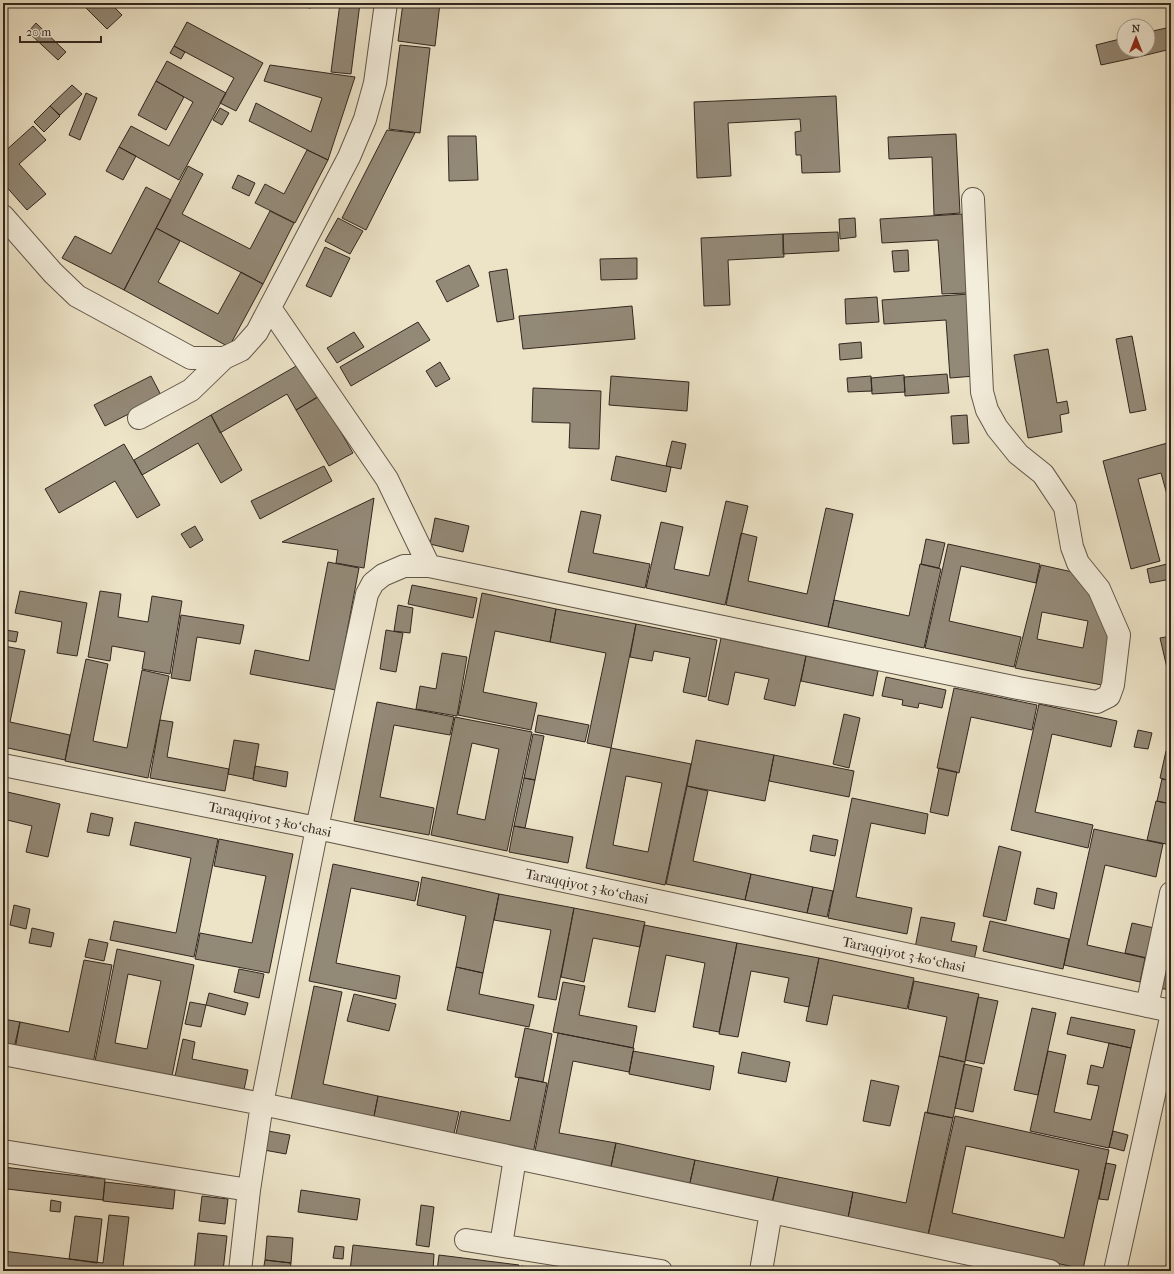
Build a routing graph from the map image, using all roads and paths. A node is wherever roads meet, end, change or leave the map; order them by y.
1 (386, 3) edge
2 (973, 199) dead end
3 (3, 216) edge
4 (270, 308) junction
5 (224, 358) junction
6 (139, 418) dead end
7 (429, 566) junction
8 (3, 765) edge
9 (316, 828) junction
10 (1171, 893) edge
11 (1147, 1006) junction
12 (1171, 1011) edge
13 (1171, 1018) edge
14 (3, 1054) edge
15 (262, 1104) junction
16 (3, 1151) edge
17 (515, 1158) junction
18 (249, 1190) junction
19 (771, 1212) junction
20 (502, 1235) junction
21 (466, 1240) dead end
22 (969, 1263) edge
23 (240, 1271) edge
24 (661, 1271) edge
25 (761, 1271) edge
26 (1050, 1271) edge
27 (1115, 1271) edge

1 - 4 street
2 - 7 street
3 - 5 street
4 - 5 street
4 - 7 street
5 - 6 street
7 - 9 street
8 - 9 street, Taraqqiyot 3-koʻchasi
9 - 11 street, Taraqqiyot 3-koʻchasi
9 - 15 street
10 - 11 street
11 - 12 street, Taraqqiyot 3-koʻchasi
13 - 27 street
14 - 15 street
15 - 17 street
15 - 18 street
16 - 18 street
17 - 19 street
17 - 20 street
18 - 23 street
19 - 22 street
19 - 25 street
20 - 21 street
20 - 24 street
22 - 26 street

